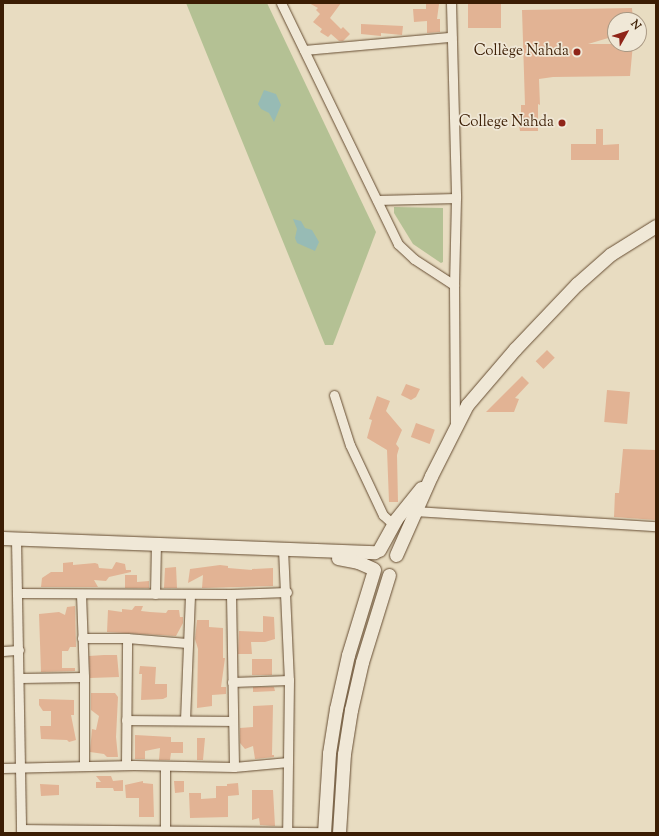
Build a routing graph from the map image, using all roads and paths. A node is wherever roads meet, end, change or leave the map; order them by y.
1 (282, 3) edge
2 (451, 3) edge
3 (451, 37) junction
4 (304, 50) junction
5 (456, 198) junction
6 (377, 200) junction
7 (656, 226) edge
8 (454, 285) junction
9 (334, 395) dead end
10 (455, 426) junction
11 (431, 476) junction
12 (415, 511) junction
13 (393, 524) junction
14 (656, 526) edge
15 (3, 538) edge
16 (16, 538) junction
17 (156, 543) junction
18 (283, 549) junction
19 (303, 550) junction
20 (377, 551) junction
21 (396, 555) junction
22 (374, 570) junction
23 (389, 574) junction
24 (287, 592) junction
25 (18, 593) junction
26 (81, 594) junction
27 (155, 594) junction
28 (190, 594) junction
29 (231, 594) junction
30 (82, 638) junction
31 (127, 638) junction
32 (187, 643) junction
33 (3, 650) edge
34 (19, 650) junction
35 (84, 677) junction
36 (20, 678) junction
37 (289, 680) junction
38 (232, 682) junction
39 (126, 720) junction
40 (185, 720) junction
41 (233, 721) junction
42 (288, 762) junction
43 (84, 765) junction
44 (126, 765) junction
45 (165, 766) junction
46 (21, 767) junction
47 (234, 767) junction
48 (3, 768) edge
49 (21, 831) edge
50 (165, 832) edge
51 (287, 832) edge
52 (324, 832) edge
53 (339, 833) edge

1 - 4 street
2 - 3 street
3 - 4 street
3 - 5 street
4 - 6 street
5 - 6 street
5 - 8 street
6 - 8 street
7 - 10 main road
8 - 10 street
9 - 13 street
10 - 11 main road
11 - 12 main road
11 - 13 main road
12 - 14 street
12 - 21 main road
13 - 20 main road
15 - 16 main road
16 - 17 main road
16 - 25 street
17 - 18 main road
17 - 27 street
18 - 19 main road
18 - 24 street
19 - 20 main road
19 - 22 main road
20 - 21 main road
20 - 22 main road
21 - 23 main road
22 - 23 main road
22 - 52 main road
23 - 53 main road
24 - 29 street
24 - 37 street
25 - 26 street
25 - 34 street
26 - 27 street
26 - 30 street
27 - 28 street
28 - 29 street
28 - 32 street
29 - 38 street
30 - 31 street
30 - 35 street
31 - 32 street
31 - 39 street
32 - 40 street
33 - 34 street
34 - 36 street
35 - 36 street
35 - 43 street
36 - 46 street
37 - 38 street
37 - 42 street
38 - 41 street
39 - 40 street
39 - 44 street
40 - 41 street
41 - 47 street
42 - 47 street
42 - 51 street
43 - 44 street
43 - 46 street
44 - 45 street
45 - 47 street
45 - 50 street
46 - 48 street
46 - 49 street
49 - 50 street
50 - 51 street
51 - 52 street

